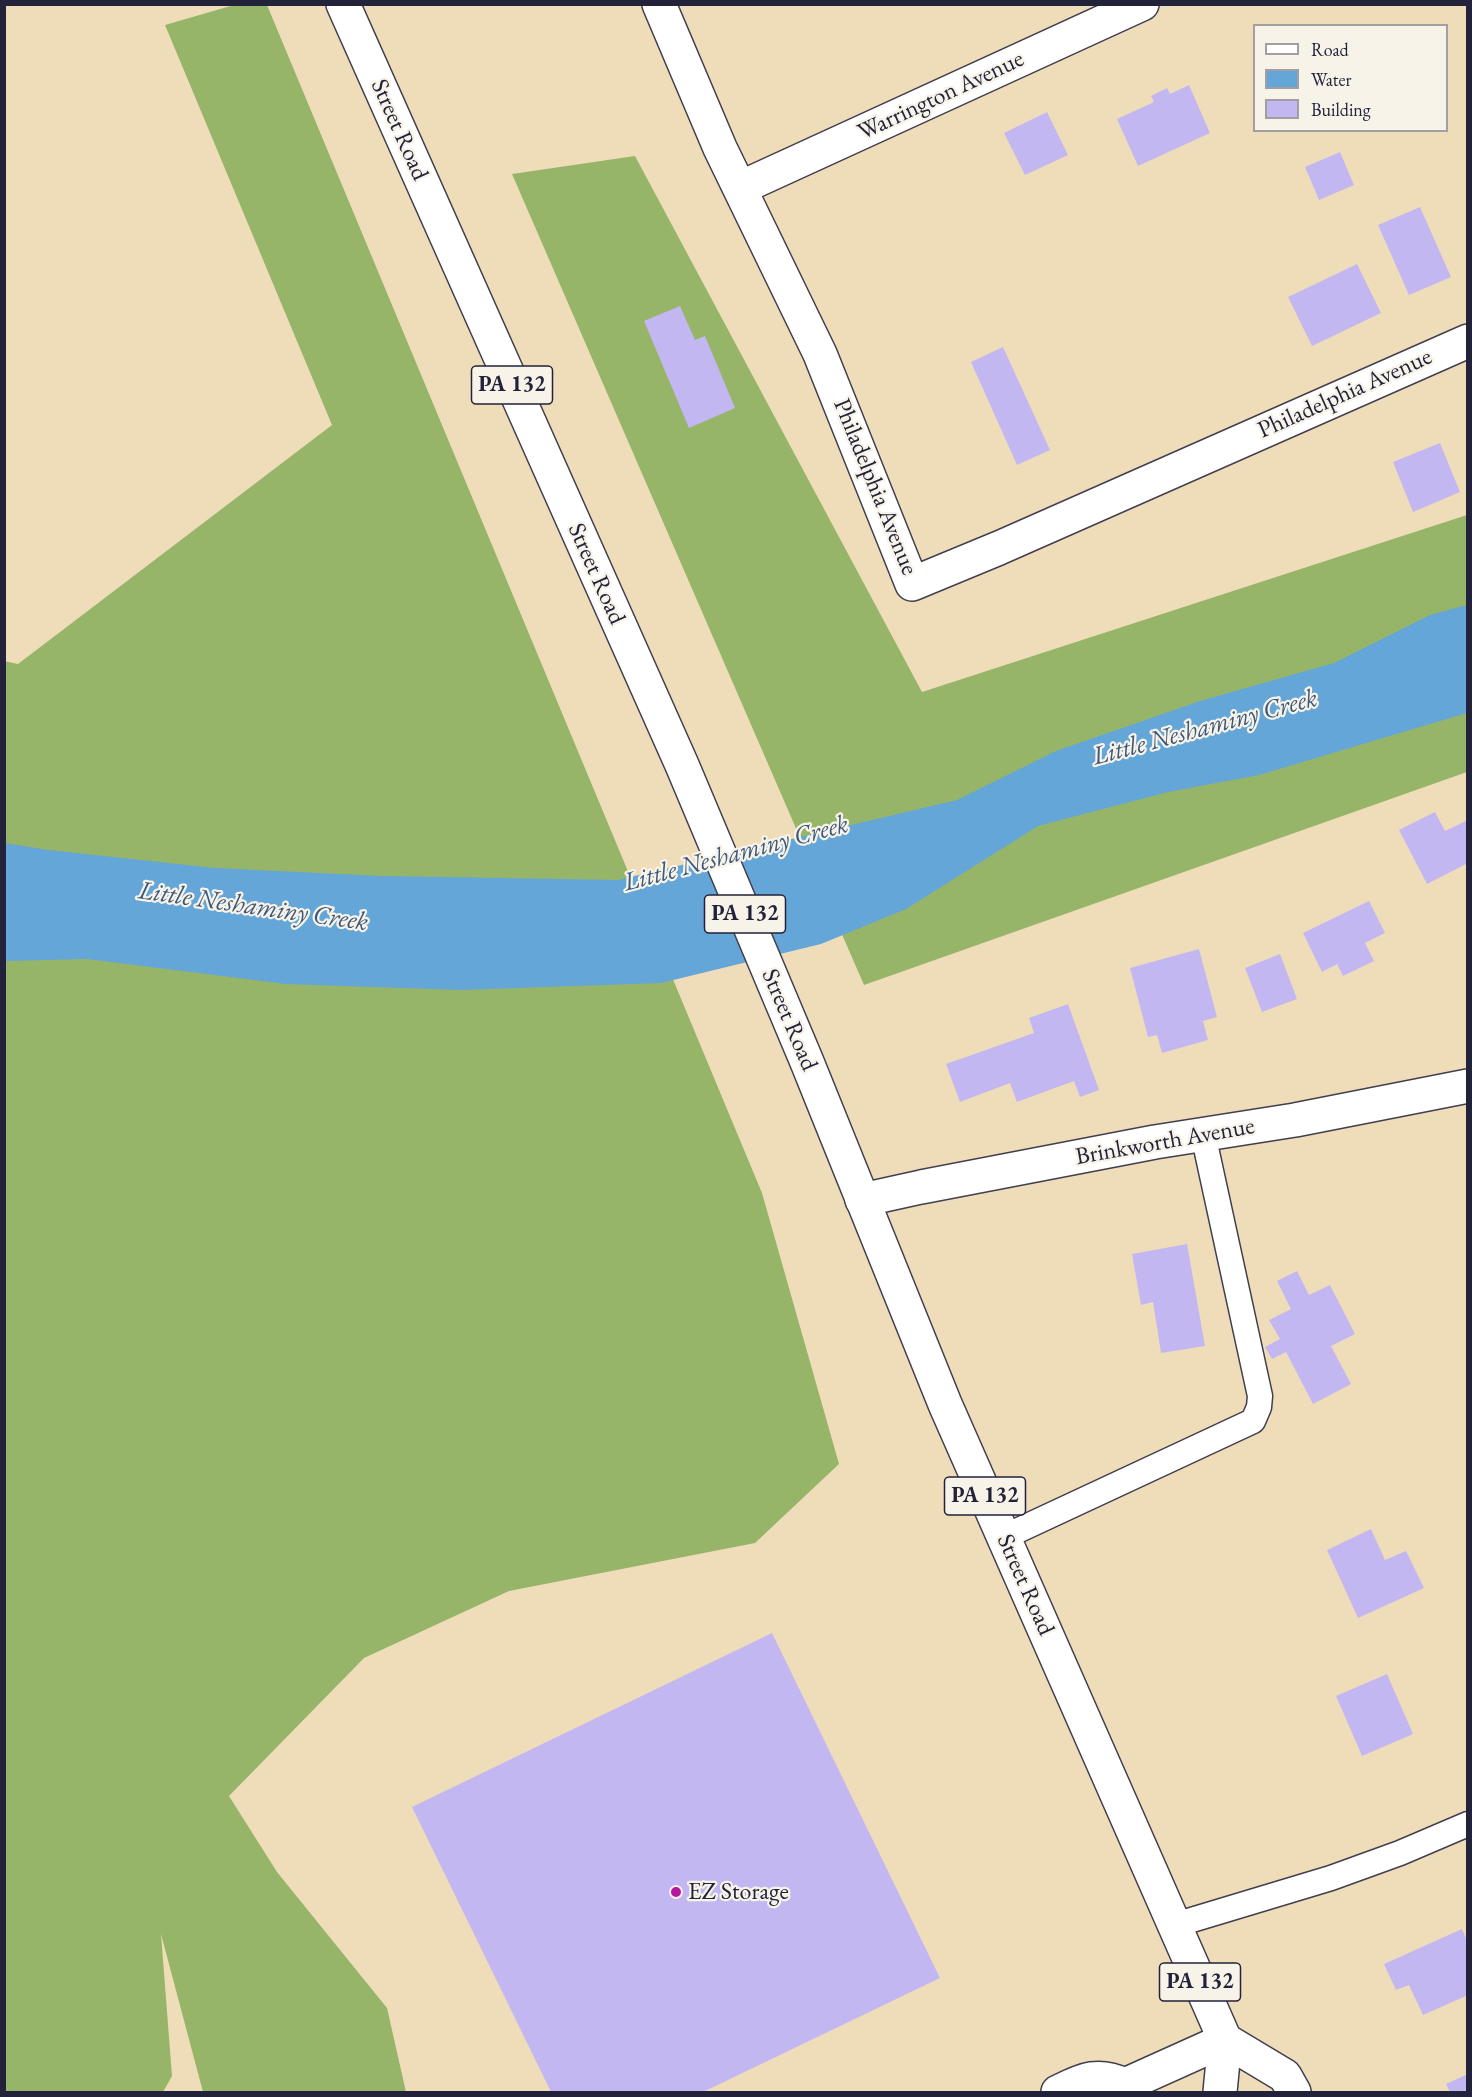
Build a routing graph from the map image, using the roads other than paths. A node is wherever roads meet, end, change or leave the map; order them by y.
1 (343, 4) edge
2 (659, 4) edge
3 (1142, 4) edge
4 (740, 188) junction
5 (1467, 341) edge
6 (1467, 1086) edge
7 (1203, 1134) junction
8 (862, 1200) junction
9 (1004, 1537) junction
10 (1467, 1824) edge
11 (1174, 1924) junction
12 (1225, 2040) junction
13 (1124, 2089) edge
14 (1058, 2092) edge
15 (1221, 2092) edge
16 (1294, 2092) edge

1 - 8 street, Street Road / PA 132
2 - 4 street, Philadelphia Avenue
3 - 4 street, Warrington Avenue
4 - 5 street, Philadelphia Avenue
6 - 7 street, Brinkworth Avenue
7 - 8 street, Brinkworth Avenue
7 - 9 lane
8 - 9 street, Street Road / PA 132
9 - 11 street, Street Road / PA 132
10 - 11 lane
11 - 12 street, Street Road / PA 132
12 - 13 street
12 - 15 street, Street Road / PA 132
12 - 16 street
13 - 14 street

